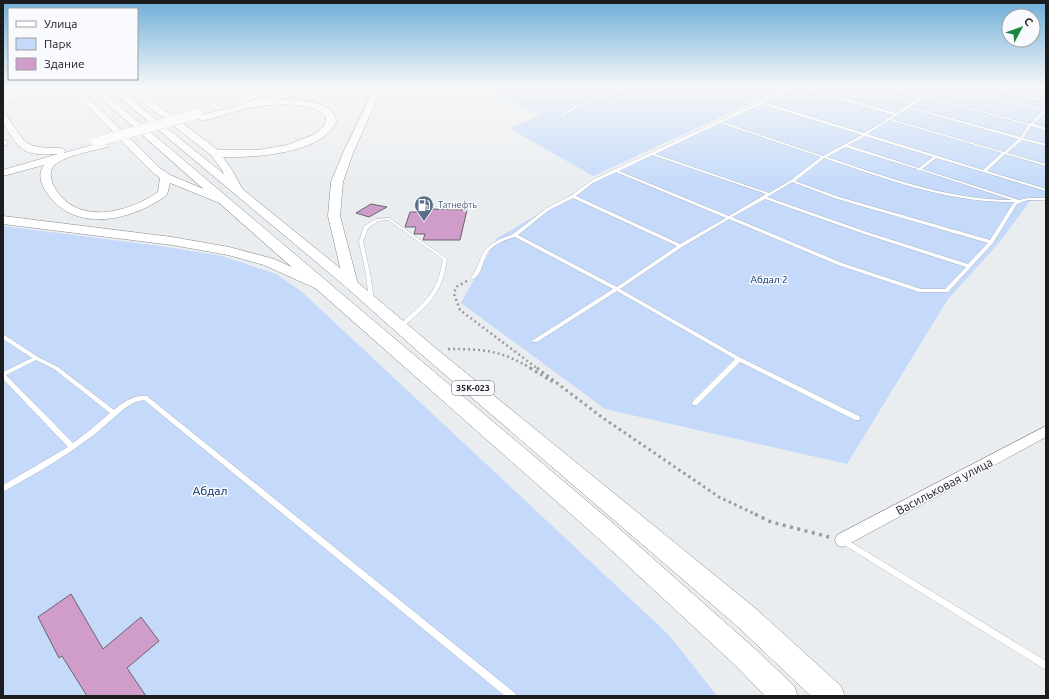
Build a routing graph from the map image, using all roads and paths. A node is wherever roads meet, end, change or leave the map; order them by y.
1 (4, 119) edge
2 (104, 119) edge
3 (133, 119) edge
4 (146, 119) edge
5 (170, 119) edge
6 (190, 119) edge
7 (331, 119) edge
8 (364, 119) edge
9 (728, 119) edge
10 (814, 119) edge
11 (886, 119) joint
12 (948, 119) edge
13 (1007, 119) edge
14 (1037, 119) edge
15 (721, 122) junction
16 (1030, 125) junction
17 (1046, 129) edge
18 (865, 134) junction
19 (1021, 139) junction
20 (844, 145) junction
21 (1046, 145) edge
22 (215, 153) junction
23 (1004, 153) junction
24 (60, 154) junction
25 (653, 154) junction
26 (936, 156) junction
27 (824, 157) junction
28 (1046, 165) edge
29 (3, 167) edge
30 (615, 170) junction
31 (918, 170) junction
32 (984, 171) junction
33 (3, 173) edge
34 (166, 177) junction
35 (792, 181) junction
36 (1046, 190) edge
37 (769, 194) junction
38 (231, 196) junction
39 (573, 196) junction
40 (764, 197) junction
41 (1046, 199) edge
42 (1021, 201) junction
43 (728, 218) junction
44 (3, 220) edge
45 (515, 235) junction
46 (991, 242) junction
47 (680, 246) junction
48 (969, 266) junction
49 (473, 278) joint
50 (351, 284) junction
51 (322, 286) junction
52 (617, 290) junction
53 (372, 303) junction
54 (399, 327) junction
55 (3, 336) edge
56 (535, 341) dead end
57 (427, 350) junction
58 (36, 358) junction
59 (738, 359) junction
60 (3, 375) edge
61 (564, 389) junction
62 (695, 403) dead end
63 (114, 413) junction
64 (857, 418) dead end
65 (1046, 431) edge
66 (72, 447) junction
67 (3, 489) edge
68 (842, 540) junction
69 (1046, 666) edge
70 (512, 696) edge
71 (784, 696) edge
72 (831, 696) edge

1 - 24 main road
2 - 34 main road
3 - 38 main road, 35К-023
4 - 38 main road, 35К-023
5 - 22 main road
6 - 24 main road
7 - 22 main road
8 - 50 main road
9 - 15 lane
10 - 18 lane
11 - 18 lane
11 - 23 lane
12 - 19 lane
13 - 16 lane
14 - 16 lane
15 - 25 lane
15 - 27 lane
16 - 17 lane
16 - 19 lane
18 - 20 lane
18 - 26 lane
19 - 21 lane
19 - 23 lane
20 - 27 lane
20 - 31 lane
22 - 38 main road
23 - 28 lane
23 - 32 lane
24 - 29 main road
24 - 33 main road
24 - 34 main road
25 - 30 lane
25 - 37 lane
26 - 31 lane
26 - 32 lane
27 - 35 lane
27 - 42 lane
30 - 39 lane
30 - 43 lane
31 - 42 lane
32 - 36 lane
34 - 38 main road
35 - 37 lane
35 - 46 lane
37 - 40 lane
38 - 50 main road, 35К-023
38 - 51 main road, 35К-023
39 - 45 lane
39 - 47 lane
40 - 43 lane
40 - 48 lane
41 - 42 lane
42 - 46 lane
43 - 47 lane
43 - 48 lane
44 - 51 main road
45 - 49 lane
45 - 52 lane
46 - 48 lane
47 - 52 lane
49 - 61 path
50 - 53 main road, 35К-023
51 - 71 main road, 35К-023
52 - 56 lane
52 - 59 lane
53 - 54 main road, 35К-023
53 - 54 lane
54 - 57 main road, 35К-023
55 - 58 lane
57 - 61 path
57 - 72 main road, 35К-023
58 - 60 lane
58 - 63 lane
59 - 62 lane
59 - 64 lane
60 - 66 lane
61 - 68 path
63 - 66 lane
63 - 70 lane
65 - 68 street, Васильковая улица
66 - 67 lane
68 - 69 lane

